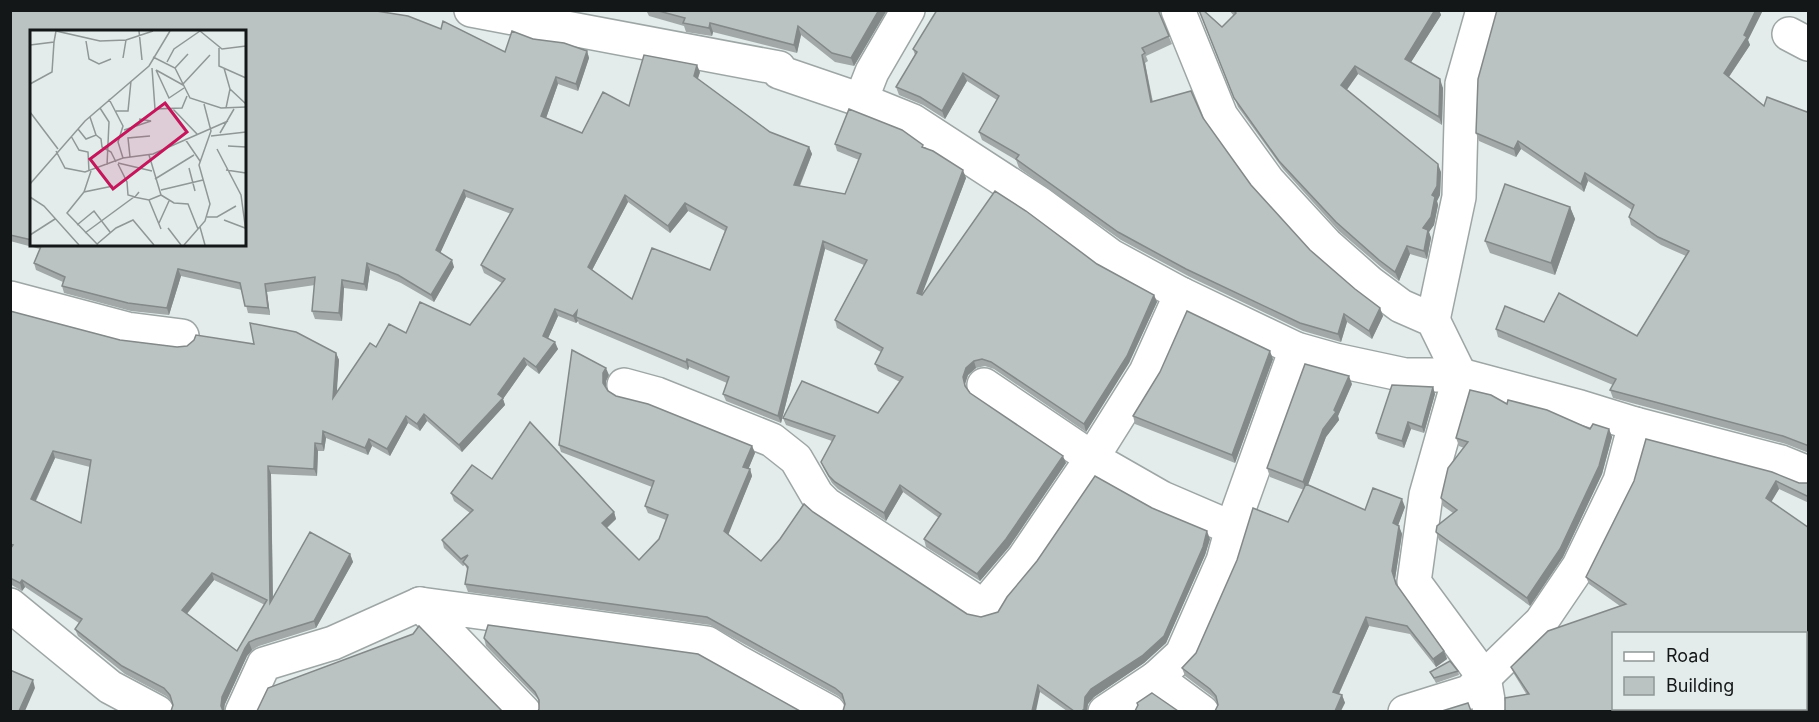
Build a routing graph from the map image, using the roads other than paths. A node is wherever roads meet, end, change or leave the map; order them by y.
1 (471, 10) edge
2 (909, 10) edge
3 (1178, 10) edge
4 (1483, 10) edge
5 (861, 100) junction
6 (1181, 294) junction
7 (10, 298) edge
8 (1433, 320) junction
9 (182, 336) dead end
10 (1296, 349) junction
11 (1460, 375) junction
12 (624, 385) dead end
13 (984, 385) dead end
14 (1635, 424) junction
15 (1092, 458) junction
16 (1809, 472) edge
17 (1232, 528) junction
18 (420, 604) junction
19 (10, 605) edge
20 (1484, 677) junction
21 (1156, 678) junction
22 (157, 711) edge
23 (242, 711) edge
24 (524, 711) edge
25 (829, 711) edge
26 (1106, 711) edge
27 (1202, 711) edge
28 (1405, 711) edge
29 (1491, 711) edge

1 - 5 street
2 - 5 street
3 - 8 street
4 - 8 street
5 - 6 street
6 - 10 street
6 - 15 street
7 - 9 street
8 - 11 street
10 - 11 street
10 - 17 street
11 - 14 street
11 - 20 street
12 - 15 street
13 - 15 street
14 - 16 street
14 - 20 street
15 - 17 street
17 - 21 street
18 - 23 street
18 - 24 street
18 - 25 street
19 - 22 street
20 - 28 street
20 - 29 street
21 - 26 street
21 - 27 street

